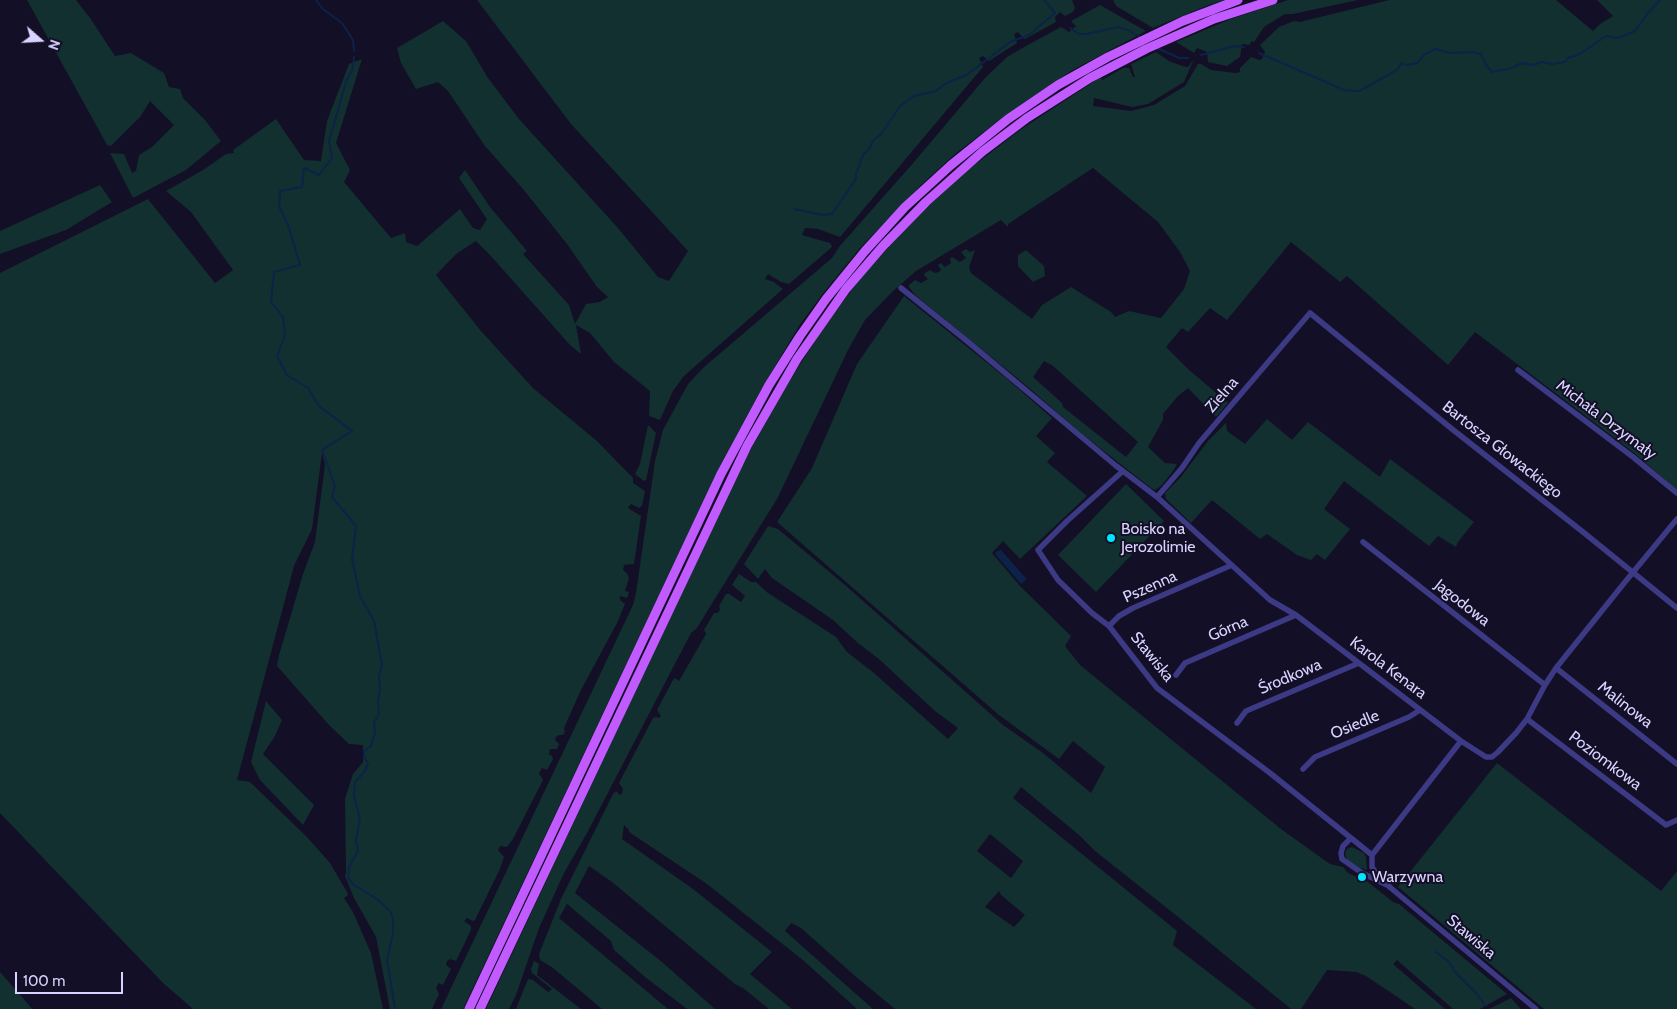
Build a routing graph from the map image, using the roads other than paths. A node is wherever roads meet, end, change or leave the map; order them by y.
1 (1238, 0) edge
2 (1273, 0) edge
3 (901, 288) dead end
4 (1310, 314) joint
5 (1518, 370) dead end
6 (1123, 471) junction
7 (1677, 493) edge
8 (1157, 497) junction
9 (1677, 519) edge
10 (1363, 542) dead end
11 (1232, 564) junction
12 (1633, 572) junction
13 (1677, 608) edge
14 (1296, 615) junction
15 (1109, 626) junction
16 (1359, 663) junction
17 (1556, 668) junction
18 (1176, 675) dead end
19 (1545, 684) junction
20 (1420, 710) junction
21 (1527, 719) junction
22 (1237, 723) dead end
23 (1461, 741) junction
24 (1677, 764) edge
25 (1303, 769) dead end
26 (1677, 820) edge
27 (1351, 838) junction
28 (1372, 855) junction
29 (1389, 886) junction
30 (469, 1009) edge
31 (480, 1009) edge
32 (1536, 1009) edge

1 - 30 main road
2 - 31 main road
3 - 6 street, Karola Kenara
4 - 8 street, Zielna
4 - 12 street, Bartosza Głowackiego
5 - 7 street, Michała Drzymały
6 - 8 street, Karola Kenara
6 - 15 street, Stawiska
8 - 11 street, Karola Kenara
9 - 12 street
10 - 19 street, Jagodowa
11 - 14 street, Karola Kenara
11 - 15 street, Pszenna
12 - 13 street, Bartosza Głowackiego
12 - 17 street, Karola Kenara
14 - 16 street, Karola Kenara
14 - 18 street, Górna
15 - 27 street, Stawiska
16 - 20 street, Karola Kenara
16 - 22 street, Środkowa
17 - 19 street, Karola Kenara
17 - 24 street, Malinowa
19 - 21 street, Karola Kenara
20 - 23 street, Karola Kenara
20 - 25 street, Osiedle
21 - 23 street, Karola Kenara
21 - 26 street, Poziomkowa
23 - 28 street
27 - 28 street, Stawiska
27 - 29 street, Stawiska
28 - 29 street, Stawiska
29 - 32 street, Stawiska

